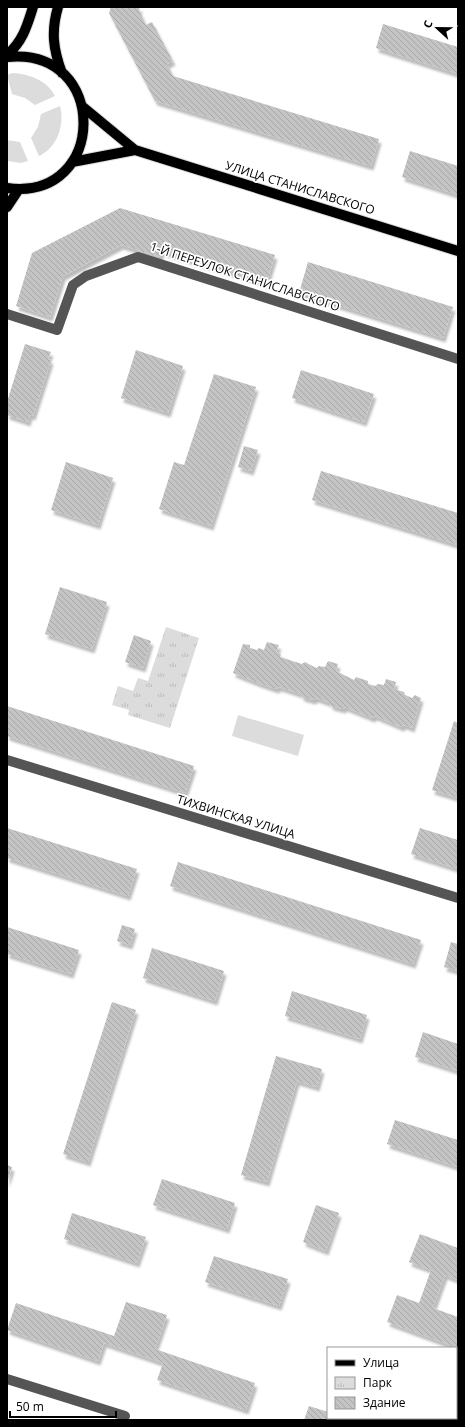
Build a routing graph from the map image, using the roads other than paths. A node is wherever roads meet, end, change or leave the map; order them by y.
1 (33, 7) edge
2 (58, 7) edge
3 (7, 56) edge
4 (62, 72) junction
5 (83, 107) junction
6 (135, 150) junction
7 (72, 162) junction
8 (7, 188) edge
9 (19, 189) junction
10 (7, 207) edge
11 (458, 251) edge
12 (7, 314) edge
13 (458, 359) edge
14 (7, 760) edge
15 (458, 898) edge
16 (7, 1379) edge
17 (125, 1416) dead end

1 - 3 main road
2 - 4 main road
3 - 4 main road
4 - 5 main road
5 - 6 main road
5 - 7 main road
6 - 7 main road
6 - 11 main road, УЛИЦА СТАНИСЛАВСКОГО
7 - 9 main road
8 - 9 main road
9 - 10 main road
12 - 13 street, 1-Й ПЕРЕУЛОК СТАНИСЛАВСКОГО
14 - 15 street, ТИХВИНСКАЯ УЛИЦА
16 - 17 street

